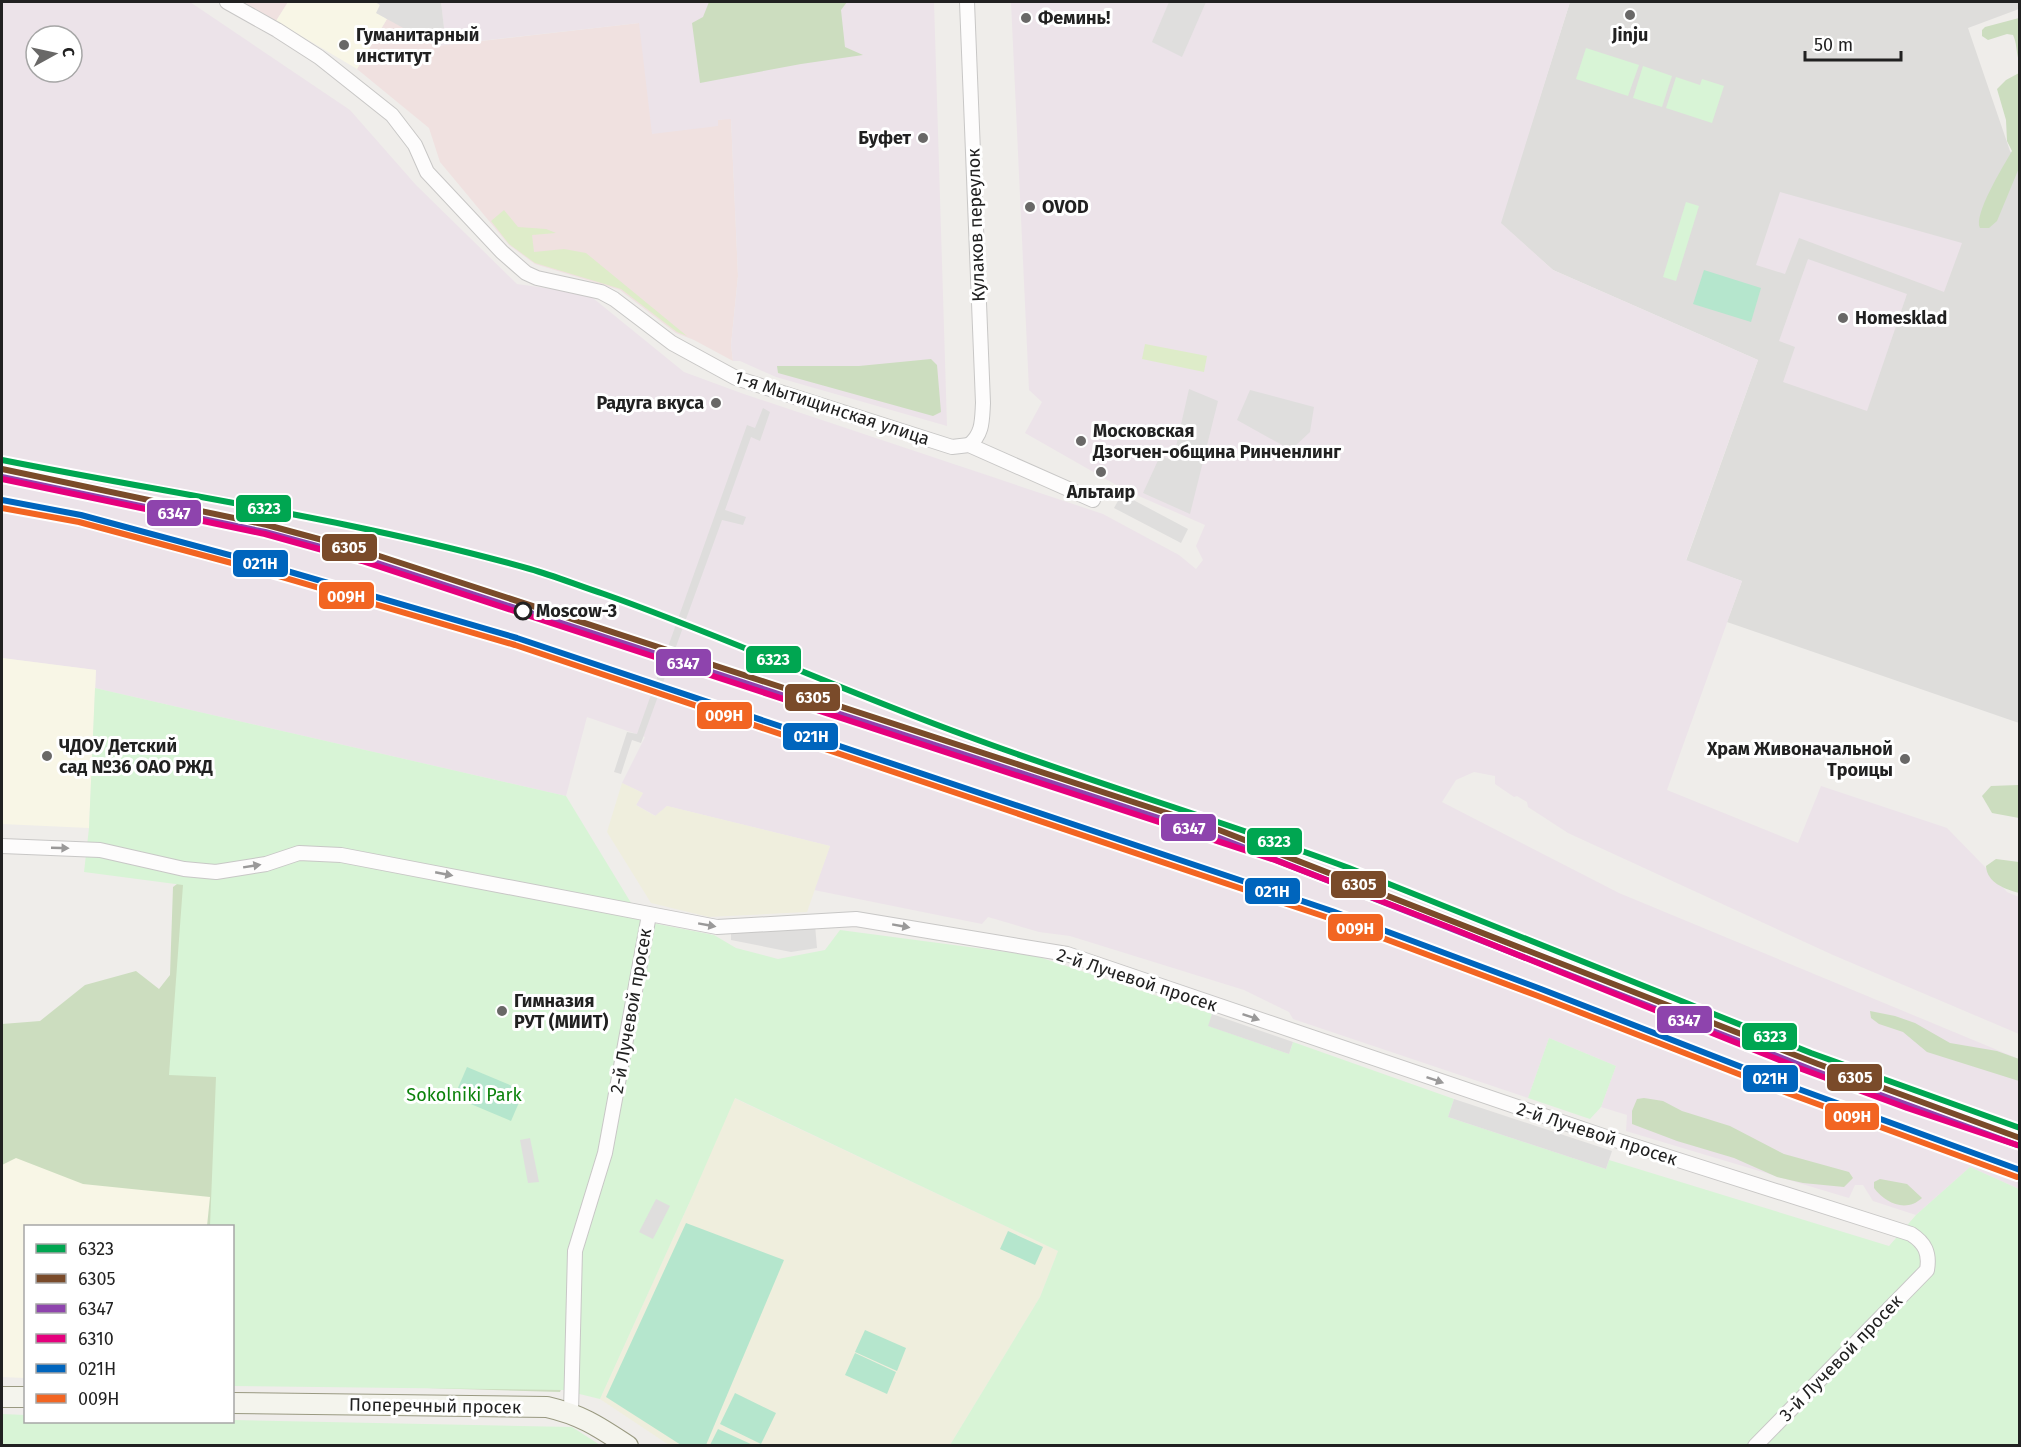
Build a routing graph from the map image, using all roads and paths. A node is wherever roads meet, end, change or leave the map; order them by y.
1 (227, 2) edge
2 (967, 2) edge
3 (969, 445) junction
4 (1093, 500) dead end
5 (2, 846) edge
6 (649, 915) junction
7 (1927, 1270) joint
8 (2, 1397) edge
9 (24, 1397) edge
10 (234, 1403) edge
11 (571, 1413) junction
12 (628, 1446) edge
13 (1755, 1446) edge

1 - 3 street, 1-я Мытищинская улица
2 - 3 street, Кулаков переулок
3 - 4 street, 1-я Мытищинская улица
5 -> 6 street
6 -> 7 street, 2-й Лучевой просек
6 - 11 street, 2-й Лучевой просек
7 - 13 street, 3-й Лучевой просек
8 - 9 street
10 - 11 street, Поперечный просек
11 - 12 street, Поперечный просек

